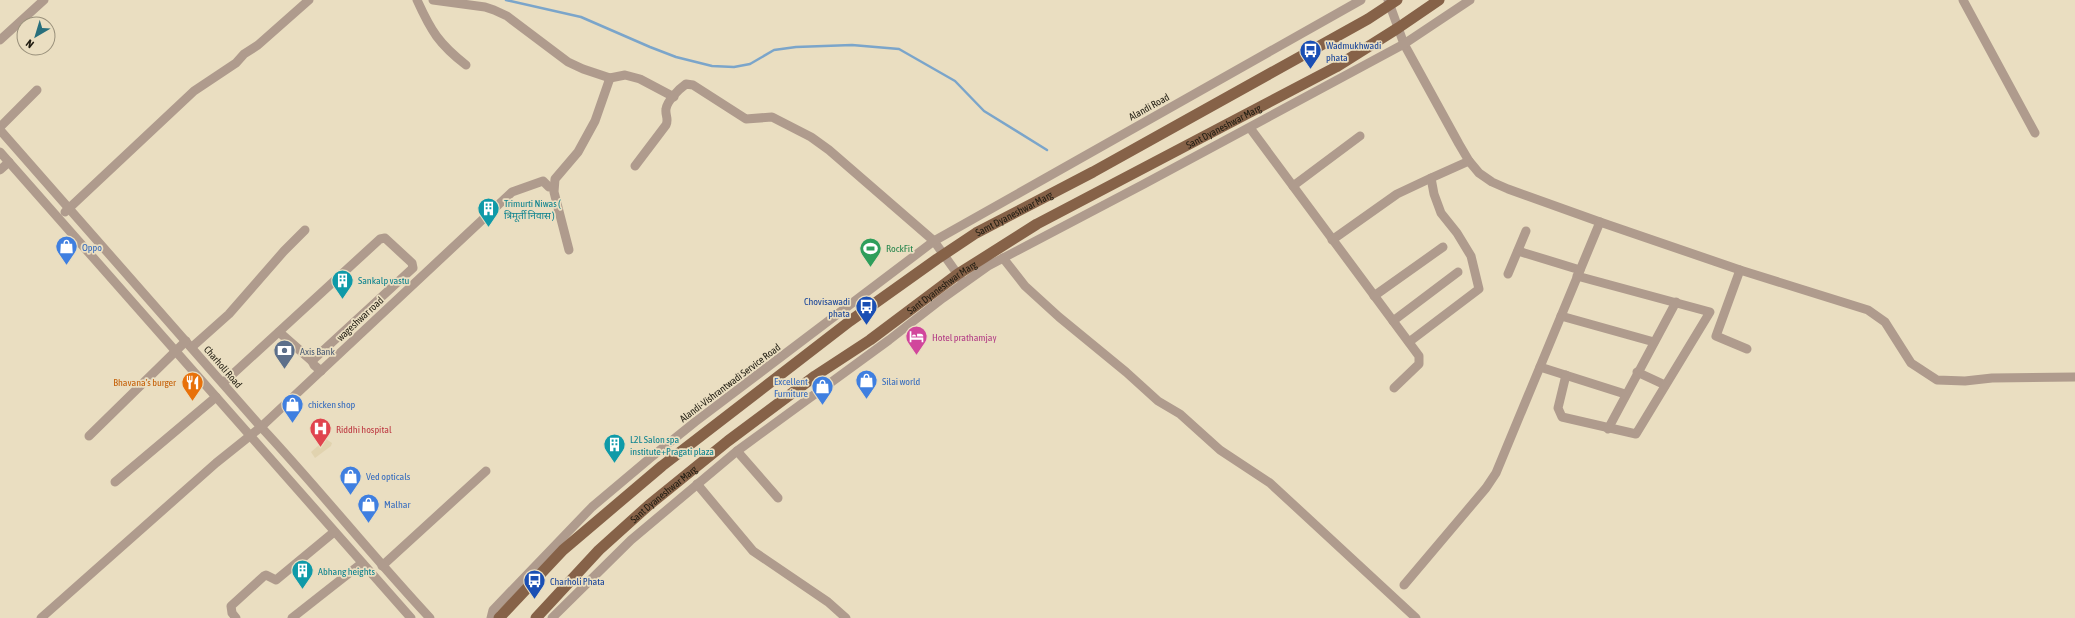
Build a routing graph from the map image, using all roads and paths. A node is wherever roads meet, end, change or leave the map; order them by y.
1 (44, 0) edge
2 (309, 0) edge
3 (417, 0) edge
4 (433, 0) edge
5 (1361, 0) edge
6 (1439, 0) edge
7 (1470, 0) edge
8 (1963, 0) edge
9 (1392, 1) edge
10 (1398, 28) junction
11 (0, 40) edge
12 (1404, 44) junction
13 (466, 65) dead end
14 (610, 78) junction
15 (37, 90) dead end
16 (674, 97) junction
17 (0, 128) edge
18 (1250, 128) junction
19 (2035, 133) dead end
20 (1360, 136) dead end
21 (0, 152) edge
22 (1469, 161) junction
23 (9, 162) junction
24 (635, 166) dead end
25 (0, 170) edge
26 (1431, 178) junction
27 (1293, 186) junction
28 (553, 187) junction
29 (68, 209) junction
30 (57, 217) junction
31 (1600, 222) junction
32 (305, 230) dead end
33 (1526, 231) dead end
34 (947, 234) joint
35 (1332, 240) junction
36 (934, 241) junction
37 (1442, 247) dead end
38 (569, 250) dead end
39 (1518, 251) junction
40 (940, 257) junction
41 (1003, 258) junction
42 (1740, 270) junction
43 (1458, 272) dead end
44 (1579, 273) junction
45 (1508, 274) dead end
46 (961, 278) junction
47 (1374, 296) junction
48 (1676, 302) junction
49 (1561, 316) junction
50 (1393, 321) junction
51 (279, 332) junction
52 (1409, 342) junction
53 (1654, 342) junction
54 (189, 344) junction
55 (1747, 349) dead end
56 (176, 351) junction
57 (312, 361) junction
58 (1540, 367) junction
59 (321, 371) junction
60 (1638, 372) junction
61 (1566, 375) junction
62 (2075, 377) edge
63 (224, 383) junction
64 (1665, 385) junction
65 (1394, 388) dead end
66 (1625, 394) junction
67 (216, 397) junction
68 (261, 427) junction
69 (1608, 428) junction
70 (89, 436) dead end
71 (250, 436) junction
72 (737, 451) junction
73 (486, 471) dead end
74 (115, 482) dead end
75 (697, 484) junction
76 (778, 498) dead end
77 (334, 532) junction
78 (362, 563) junction
79 (382, 566) junction
80 (1404, 585) dead end
81 (414, 602) junction
82 (404, 610) junction
83 (41, 618) edge
84 (236, 618) edge
85 (292, 618) edge
86 (411, 618) edge
87 (430, 618) edge
88 (491, 618) edge
89 (499, 618) edge
90 (536, 618) edge
91 (552, 618) edge
92 (846, 618) edge
93 (1416, 618) edge

1 - 11 street
2 - 29 street
3 - 13 street
4 - 14 street
5 - 34 street, Alandi Road
6 - 10 main road, Sant Dyaneshwar Marg
7 - 12 street
8 - 19 street
9 - 10 street
9 - 40 main road, Samt Dyaneshwar Marg
10 - 12 street
10 - 46 main road, Sant Dyaneshwar Marg
12 - 18 street
12 - 22 street
14 - 16 street
14 - 28 street
15 - 17 street
16 - 24 street
16 - 36 street
17 - 29 street, Charholi Road
18 - 27 street
18 - 41 street
20 - 27 street
21 - 23 street
22 - 26 street
22 - 31 street
23 - 25 street
23 - 30 street
26 - 35 street
26 - 52 street
27 - 35 street
28 - 38 street
28 - 59 street, wageshwar road
29 - 30 street
29 - 54 street, Charholi Road
30 - 56 street
31 - 42 street
31 - 44 street
32 - 54 street
33 - 39 street
34 - 36 street, Alandi-Vishrantwadi Service Road
35 - 47 street
36 - 40 street
36 - 88 street, Alandi-Vishrantwadi Service Road
37 - 47 street
39 - 44 street
39 - 45 street
40 - 46 street
40 - 89 main road
41 - 46 street
41 - 93 street
42 - 55 street
42 - 62 street
43 - 50 street
44 - 48 street
44 - 49 street
46 - 72 street
46 - 90 main road, Sant Dyaneshwar Marg
47 - 50 street
48 - 53 street
48 - 64 street
49 - 53 street
49 - 58 street
50 - 52 street
51 - 57 street
51 - 57 street
51 - 63 street
52 - 65 street
53 - 60 street
54 - 56 street
54 - 63 street, Charholi Road
56 - 67 street
56 - 70 street
57 - 59 street
58 - 61 street
58 - 80 street
59 - 68 street, wageshwar road
60 - 64 street
60 - 66 street
61 - 66 street
61 - 69 street
63 - 68 street, Charholi Road
64 - 69 street
66 - 69 street
67 - 71 street
67 - 74 street
68 - 71 street, wageshwar road
68 - 79 street, Charholi Road
71 - 77 street
71 - 83 street, wageshwar road
72 - 75 street
72 - 76 street
73 - 79 street
75 - 91 street
75 - 92 street
77 - 78 street
77 - 84 street
78 - 82 street
78 - 85 street
79 - 81 street, Charholi Road
81 - 82 street
81 - 87 street, Charholi Road
82 - 86 street

